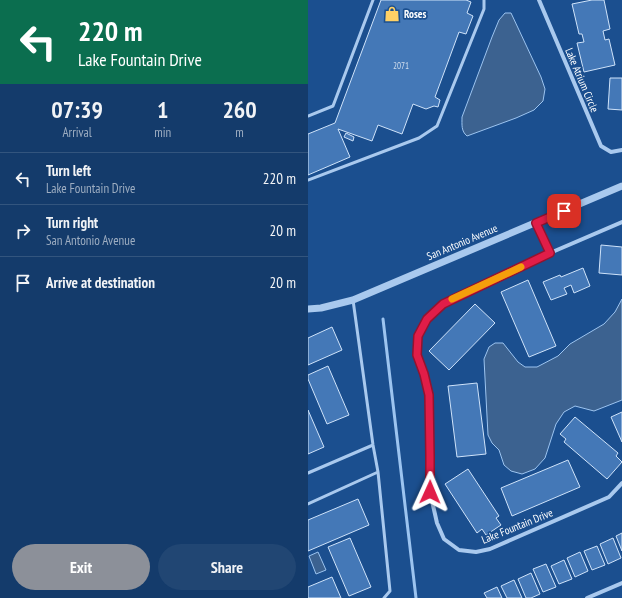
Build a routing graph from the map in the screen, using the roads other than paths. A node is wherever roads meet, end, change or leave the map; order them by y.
1 (373, 0) edge
2 (484, 0) edge
3 (539, 0) edge
4 (308, 116) edge
5 (622, 150) edge
6 (308, 180) edge
7 (622, 186) edge
8 (622, 222) edge
9 (536, 223) junction
10 (550, 253) junction
11 (353, 300) junction
12 (308, 309) edge
13 (373, 446) junction
14 (378, 472) junction
15 (308, 473) edge
16 (622, 483) edge
17 (308, 504) edge
18 (622, 583) edge
19 (385, 598) edge
20 (587, 598) edge

1 - 4 lane
2 - 6 lane
3 - 5 street, Lake Atrium Circle
7 - 9 street, San Antonio Avenue
8 - 10 street, Lake Fountain Drive
9 - 10 lane
9 - 11 street, San Antonio Avenue
10 - 16 street, Lake Fountain Drive
11 - 12 street, San Antonio Avenue
11 - 13 lane
13 - 14 lane
13 - 15 lane
14 - 17 lane
14 - 19 lane
18 - 20 street

